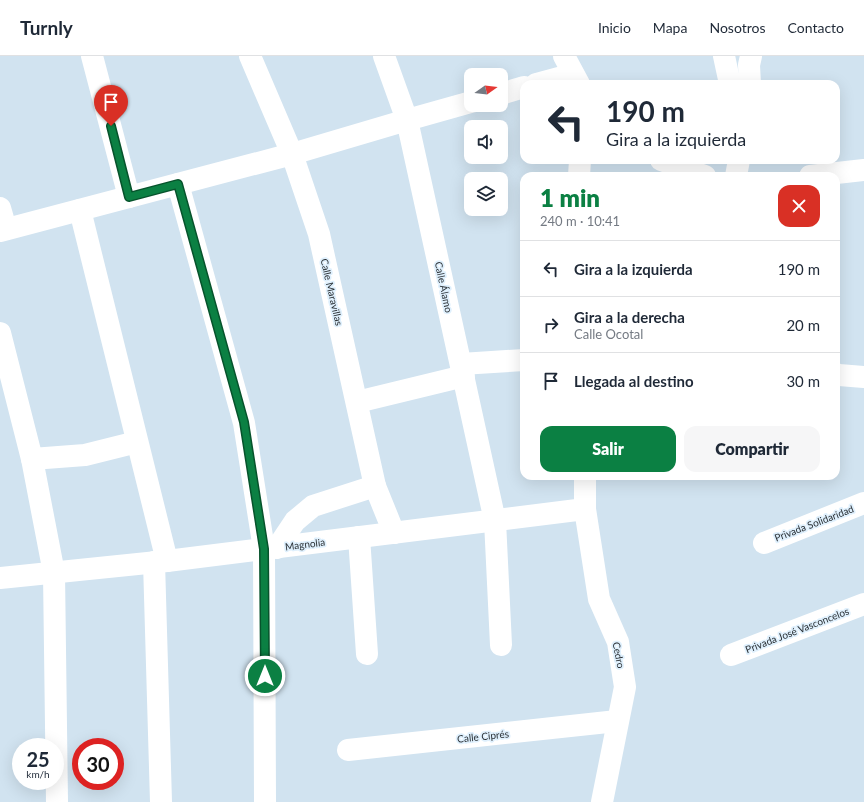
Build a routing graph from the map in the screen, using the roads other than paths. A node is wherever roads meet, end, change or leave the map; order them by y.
1 (92, 56) edge
2 (250, 56) edge
3 (384, 56) edge
4 (724, 56) edge
5 (751, 56) edge
6 (572, 71) edge
7 (547, 80) edge
8 (729, 80) edge
9 (750, 80) edge
10 (520, 88) edge
11 (508, 92) edge
12 (464, 104) edge
13 (407, 120) junction
14 (292, 154) junction
15 (672, 164) edge
16 (864, 170) edge
17 (694, 172) edge
18 (840, 173) edge
19 (178, 184) junction
20 (129, 197) junction
21 (0, 208) edge
22 (80, 210) junction
23 (3, 230) edge
24 (0, 333) edge
25 (520, 361) edge
26 (462, 370) junction
27 (840, 376) edge
28 (864, 377) edge
29 (357, 402) junction
30 (138, 442) junction
31 (32, 459) junction
32 (585, 480) edge
33 (375, 486) junction
34 (864, 503) edge
35 (585, 509) junction
36 (495, 521) junction
37 (394, 533) junction
38 (359, 537) junction
39 (764, 543) dead end
40 (271, 548) junction
41 (161, 562) junction
42 (54, 573) junction
43 (0, 578) edge
44 (864, 604) edge
45 (501, 645) dead end
46 (367, 654) dead end
47 (731, 655) dead end
48 (617, 722) junction
49 (348, 750) dead end
50 (57, 802) edge
51 (161, 802) edge
52 (266, 802) edge
53 (602, 802) edge

1 - 20 street
2 - 14 street, Calle Maravillas
3 - 13 street, Calle Álamo
4 - 8 street
5 - 9 street
6 - 7 street
10 - 11 street
12 - 13 street
13 - 14 street
13 - 26 street, Calle Álamo
14 - 19 street
14 - 29 street, Calle Maravillas
15 - 17 street
16 - 18 street
19 - 20 street
19 - 40 street
20 - 22 street
21 - 23 street
22 - 23 street
22 - 30 street
24 - 31 street
25 - 26 street
26 - 29 street
26 - 36 street, Calle Álamo
27 - 28 street
29 - 33 street, Calle Maravillas
30 - 31 street
30 - 41 street
31 - 42 street
32 - 35 street, Cedro
33 - 37 street, Calle Maravillas
33 - 40 street
34 - 39 street, Privada Solidaridad
35 - 36 street, Magnolia
35 - 48 street, Cedro
36 - 37 street, Magnolia
36 - 45 street, Calle Álamo
37 - 38 street, Magnolia
38 - 40 street, Magnolia
38 - 46 street
40 - 41 street, Magnolia
40 - 52 street
41 - 42 street, Magnolia
41 - 51 street
42 - 43 street, Magnolia
42 - 50 street
44 - 47 street, Privada José Vasconcelos
48 - 49 street, Calle Ciprés
48 - 53 street, Cedro

